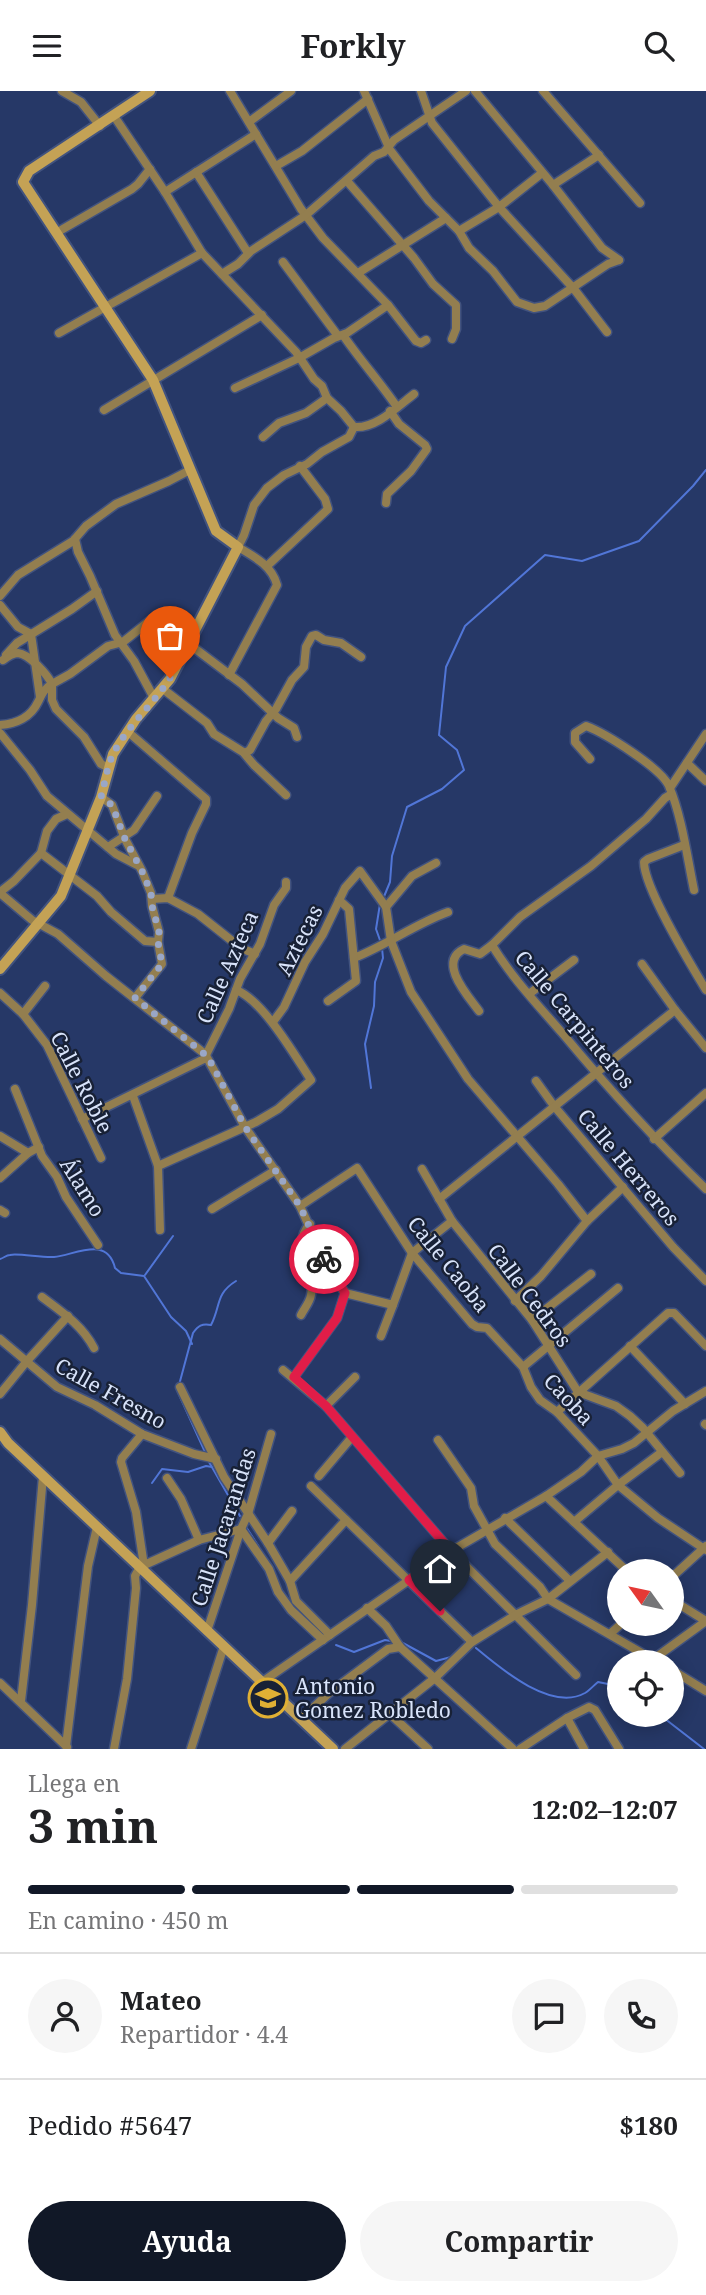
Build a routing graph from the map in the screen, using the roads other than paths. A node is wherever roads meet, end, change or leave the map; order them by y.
1 (62, 91) edge
2 (150, 91) edge
3 (230, 91) edge
4 (291, 91) edge
5 (421, 91) edge
6 (466, 91) edge
7 (475, 91) edge
8 (543, 91) edge
9 (366, 95) edge
10 (429, 115) junction
11 (114, 116) junction
12 (249, 122) junction
13 (100, 125) junction
14 (256, 134) junction
15 (388, 147) junction
16 (599, 155) junction
17 (276, 166) junction
18 (150, 169) junction
19 (196, 173) junction
20 (542, 173) junction
21 (347, 181) junction
22 (553, 185) junction
23 (165, 192) junction
24 (640, 203) dead end
25 (499, 207) junction
26 (306, 215) junction
27 (446, 218) junction
28 (459, 231) junction
29 (56, 233) junction
30 (403, 246) junction
31 (202, 253) junction
32 (248, 253) junction
33 (283, 262) dead end
34 (358, 273) junction
35 (222, 274) junction
36 (574, 289) junction
37 (388, 305) junction
38 (105, 307) junction
39 (262, 315) junction
40 (607, 331) dead end
41 (59, 333) dead end
42 (341, 336) junction
43 (452, 339) dead end
44 (426, 340) dead end
45 (299, 358) junction
46 (153, 380) junction
47 (235, 388) dead end
48 (414, 394) dead end
49 (327, 398) junction
50 (394, 409) junction
51 (104, 410) dead end
52 (354, 427) junction
53 (263, 437) dead end
54 (300, 466) junction
55 (190, 470) junction
56 (386, 503) dead end
57 (75, 539) junction
58 (238, 547) junction
59 (267, 566) junction
60 (97, 591) junction
61 (0, 596) edge
62 (0, 605) edge
63 (18, 627) junction
64 (32, 634) junction
65 (191, 640) junction
66 (17, 643) junction
67 (121, 643) junction
68 (361, 657) dead end
69 (1, 661) edge
70 (34, 663) junction
71 (229, 675) junction
72 (51, 684) junction
73 (163, 689) junction
74 (154, 698) junction
75 (39, 700) junction
76 (54, 705) junction
77 (273, 713) junction
78 (0, 725) edge
79 (127, 731) junction
80 (0, 733) edge
81 (706, 734) edge
82 (297, 737) dead end
83 (245, 753) junction
84 (590, 759) dead end
85 (687, 763) junction
86 (108, 768) junction
87 (706, 781) edge
88 (670, 791) junction
89 (286, 795) dead end
90 (158, 796) dead end
91 (101, 797) junction
92 (67, 814) junction
93 (88, 830) junction
94 (124, 836) junction
95 (684, 845) junction
96 (108, 847) junction
97 (40, 853) junction
98 (436, 863) dead end
99 (137, 865) junction
100 (70, 877) junction
101 (286, 882) dead end
102 (694, 890) dead end
103 (0, 893) edge
104 (168, 898) junction
105 (152, 899) junction
106 (339, 900) junction
107 (386, 907) junction
108 (448, 912) dead end
109 (40, 923) junction
110 (391, 941) junction
111 (158, 942) junction
112 (492, 945) junction
113 (255, 954) junction
114 (354, 958) junction
115 (575, 960) dead end
116 (642, 964) dead end
117 (0, 969) edge
118 (45, 986) dead end
119 (236, 990) junction
120 (706, 990) edge
121 (0, 993) edge
122 (528, 994) junction
123 (135, 998) junction
124 (328, 1000) dead end
125 (674, 1010) junction
126 (479, 1011) dead end
127 (23, 1014) junction
128 (273, 1022) junction
129 (706, 1048) edge
130 (206, 1055) junction
131 (595, 1073) junction
132 (536, 1081) dead end
133 (15, 1089) dead end
134 (706, 1093) edge
135 (133, 1096) junction
136 (554, 1107) junction
137 (82, 1119) junction
138 (245, 1127) junction
139 (0, 1136) edge
140 (517, 1137) junction
141 (654, 1139) junction
142 (39, 1147) junction
143 (28, 1153) junction
144 (101, 1158) dead end
145 (158, 1166) junction
146 (422, 1169) dead end
147 (276, 1170) junction
148 (706, 1176) edge
149 (0, 1178) edge
150 (698, 1182) junction
151 (623, 1187) junction
152 (706, 1189) edge
153 (439, 1199) junction
154 (300, 1206) junction
155 (212, 1209) dead end
156 (452, 1221) junction
157 (587, 1221) junction
158 (310, 1224) junction
159 (160, 1230) dead end
160 (98, 1245) dead end
161 (412, 1253) junction
162 (324, 1259) junction
163 (305, 1261) junction
164 (591, 1274) dead end
165 (706, 1281) edge
166 (618, 1288) dead end
167 (345, 1293) junction
168 (43, 1297) dead end
169 (515, 1301) junction
170 (393, 1305) junction
171 (301, 1315) dead end
172 (68, 1316) junction
173 (531, 1320) junction
174 (381, 1336) dead end
175 (496, 1337) joint
176 (0, 1339) edge
177 (550, 1346) junction
178 (630, 1346) junction
179 (706, 1346) edge
180 (94, 1347) dead end
181 (27, 1361) junction
182 (523, 1367) junction
183 (283, 1370) dead end
184 (294, 1377) junction
185 (355, 1377) dead end
186 (180, 1387) dead end
187 (706, 1391) edge
188 (578, 1392) junction
189 (0, 1394) edge
190 (685, 1404) junction
191 (326, 1406) junction
192 (557, 1412) junction
193 (646, 1432) junction
194 (142, 1434) junction
195 (271, 1434) dead end
196 (352, 1437) junction
197 (1, 1438) edge
198 (438, 1440) dead end
199 (662, 1453) junction
200 (598, 1456) junction
201 (216, 1459) junction
202 (680, 1473) dead end
203 (43, 1476) junction
204 (319, 1476) dead end
205 (167, 1478) dead end
206 (618, 1485) junction
207 (312, 1486) dead end
208 (546, 1496) junction
209 (292, 1511) dead end
210 (248, 1514) junction
211 (505, 1518) junction
212 (346, 1520) junction
213 (575, 1522) junction
214 (97, 1527) junction
215 (241, 1529) junction
216 (486, 1530) junction
217 (199, 1540) junction
218 (268, 1543) junction
219 (705, 1548) edge
220 (451, 1551) junction
221 (608, 1552) junction
222 (615, 1559) edge
223 (142, 1566) junction
224 (684, 1566) edge
225 (409, 1580) junction
226 (290, 1581) junction
227 (570, 1581) junction
228 (548, 1599) junction
229 (684, 1607) edge
230 (367, 1608) junction
231 (517, 1614) junction
232 (706, 1621) edge
233 (207, 1631) junction
234 (607, 1631) edge
235 (616, 1636) edge
236 (327, 1637) junction
237 (472, 1642) junction
238 (224, 1646) junction
239 (400, 1647) junction
240 (636, 1650) edge
241 (668, 1650) edge
242 (576, 1675) dead end
243 (435, 1678) junction
244 (684, 1678) edge
245 (262, 1682) junction
246 (0, 1683) edge
247 (706, 1691) edge
248 (21, 1700) junction
249 (389, 1713) junction
250 (567, 1718) junction
251 (301, 1719) junction
252 (68, 1747) edge
253 (114, 1749) edge
254 (191, 1749) edge
255 (333, 1749) edge
256 (345, 1749) edge
257 (428, 1749) edge
258 (513, 1749) edge
259 (520, 1749) edge
260 (584, 1749) edge
261 (619, 1749) edge

1 - 13 street
2 - 11 street
3 - 12 street
4 - 12 street
5 - 10 street
6 - 10 street
7 - 20 street
8 - 16 street
9 - 15 street
9 - 17 street
10 - 15 street
10 - 25 street
11 - 13 street
11 - 18 street
12 - 14 street
13 - 29 street
14 - 17 street
14 - 19 street
15 - 21 street
15 - 27 street
16 - 22 street
16 - 24 street
17 - 26 street
18 - 23 street
18 - 29 street
19 - 23 street
19 - 32 street
20 - 22 street
20 - 25 street
21 - 26 street
21 - 30 street
22 - 36 street
23 - 31 street
25 - 28 street
25 - 36 street
26 - 32 street
26 - 34 street
27 - 28 street
27 - 30 street
28 - 36 street
29 - 38 street
30 - 34 street
30 - 43 street
31 - 35 street
31 - 38 street
32 - 35 street
33 - 42 street
34 - 37 street
35 - 39 street
36 - 40 street
37 - 42 street
37 - 44 street
38 - 41 street
38 - 46 street
39 - 45 street
39 - 46 street
42 - 45 street
42 - 50 street
45 - 47 street
45 - 49 street
46 - 51 street
46 - 55 street
48 - 50 street
49 - 52 street
49 - 53 street
50 - 52 street
50 - 56 street
52 - 54 street
54 - 58 street
54 - 59 street
55 - 57 street
55 - 58 street
57 - 60 street
57 - 61 street
58 - 59 street
58 - 65 street
59 - 71 street
60 - 64 street
60 - 67 street
62 - 63 street
63 - 64 street
63 - 66 street
64 - 66 street
64 - 70 street
65 - 67 street
65 - 71 street
65 - 73 street
66 - 69 street
67 - 72 street
67 - 74 street
68 - 77 street
69 - 70 street
70 - 72 street
70 - 75 street
71 - 77 street
72 - 75 street
72 - 76 street
73 - 74 street
73 - 83 street
74 - 79 street
75 - 76 street
75 - 78 street
76 - 86 street
77 - 82 street
77 - 83 street
79 - 86 street
79 - 104 street
80 - 92 street
81 - 85 street, Calle Carpinteros
83 - 89 street
84 - 88 street
85 - 87 street
85 - 88 street, Calle Carpinteros
86 - 91 street
88 - 95 street
88 - 112 street, Calle Carpinteros
90 - 94 street
91 - 93 street
91 - 94 street
92 - 93 street
92 - 97 street
93 - 96 street
93 - 100 street
94 - 96 street
94 - 99 street
95 - 102 street
95 - 120 street
96 - 99 street
97 - 100 street
97 - 103 street
98 - 107 street
99 - 105 street
100 - 109 street
100 - 111 street
101 - 113 street, Calle Azteca
103 - 109 street
104 - 105 street
104 - 113 street
105 - 111 street
106 - 107 street, Aztecas
106 - 114 street
106 - 128 street, Aztecas
107 - 110 street
108 - 110 street
109 - 117 street
109 - 123 street
110 - 114 street
110 - 140 street
111 - 123 street
112 - 122 street, Calle Carpinteros
112 - 126 street
113 - 119 street, Calle Azteca
114 - 124 street
115 - 122 street
116 - 125 street
118 - 127 street
119 - 128 street
119 - 130 street, Calle Azteca
121 - 127 street, Calle Roble
122 - 131 street, Calle Carpinteros
123 - 130 street
125 - 129 street
125 - 131 street
127 - 137 street, Calle Roble
128 - 138 street
130 - 135 street, Calle Azteca
130 - 138 street
131 - 136 street
131 - 141 street, Calle Carpinteros
132 - 136 street, Calle Herreros
133 - 142 street, Álamo
134 - 141 street
135 - 137 street, Calle Azteca
135 - 145 street
136 - 140 street
136 - 151 street, Calle Herreros
137 - 144 street, Calle Roble
138 - 145 street
138 - 147 street
139 - 143 street, Álamo
140 - 153 street
140 - 157 street
141 - 150 street, Calle Carpinteros
142 - 143 street
142 - 160 street, Álamo
143 - 149 street
145 - 159 street
146 - 153 street, Calle Cedros
147 - 154 street
147 - 155 street
148 - 150 street
150 - 152 street, Calle Carpinteros
151 - 157 street
151 - 165 street, Calle Herreros
153 - 156 street, Calle Cedros
154 - 158 street
154 - 161 street, Calle Caoba
156 - 161 street
156 - 169 street, Calle Cedros
157 - 169 street
158 - 162 street
158 - 163 street
161 - 170 street
161 - 175 street, Calle Caoba
162 - 163 street
162 - 167 street
163 - 171 street
164 - 173 street
166 - 177 street
167 - 170 street
167 - 184 street
168 - 172 street
169 - 173 street, Calle Cedros
170 - 174 street
172 - 180 street
172 - 181 street
173 - 177 street, Calle Cedros
175 - 182 street, Caoba
176 - 181 street, Calle Fresno
177 - 182 street
177 - 188 street, Calle Cedros
178 - 179 street
178 - 188 street
178 - 190 street
181 - 189 street
181 - 194 street, Calle Fresno
182 - 192 street, Caoba
183 - 184 street
184 - 191 street
185 - 191 street
186 - 201 street
187 - 190 street
188 - 192 street
188 - 193 street
190 - 193 street
191 - 196 street
192 - 200 street, Caoba
193 - 199 street
193 - 200 street
194 - 201 street, Calle Fresno
194 - 223 street
195 - 210 street, Calle Jacarandas
196 - 204 street
196 - 220 street
197 - 203 street
198 - 216 street
199 - 202 street
199 - 206 street
200 - 206 street, Caoba
200 - 208 street
201 - 210 street
203 - 214 street
203 - 248 street
205 - 217 street
206 - 213 street
206 - 219 street, Caoba
207 - 212 street
208 - 211 street
208 - 213 street
209 - 218 street
210 - 215 street, Calle Jacarandas
210 - 218 street
211 - 216 street
211 - 227 street
212 - 225 street
212 - 226 street
213 - 221 street
214 - 223 street
214 - 252 street
215 - 217 street
215 - 233 street, Calle Jacarandas
215 - 236 street
216 - 220 street
216 - 228 street
217 - 223 street
218 - 226 street
219 - 224 street
220 - 225 street
220 - 231 street
221 - 222 street
221 - 227 street
223 - 233 street
223 - 253 street
225 - 230 street
225 - 237 street
226 - 236 street
227 - 228 street
228 - 231 street
228 - 234 street
229 - 232 street
230 - 236 street
230 - 239 street
231 - 237 street
231 - 242 street
232 - 241 street
233 - 238 street
235 - 240 street
236 - 245 street
237 - 243 street
238 - 245 street
238 - 254 street
239 - 243 street
239 - 251 street
243 - 249 street
243 - 258 street
244 - 247 street
245 - 251 street
246 - 248 street
248 - 252 street
249 - 256 street
249 - 257 street
250 - 259 street
250 - 260 street
250 - 261 street
251 - 255 street

